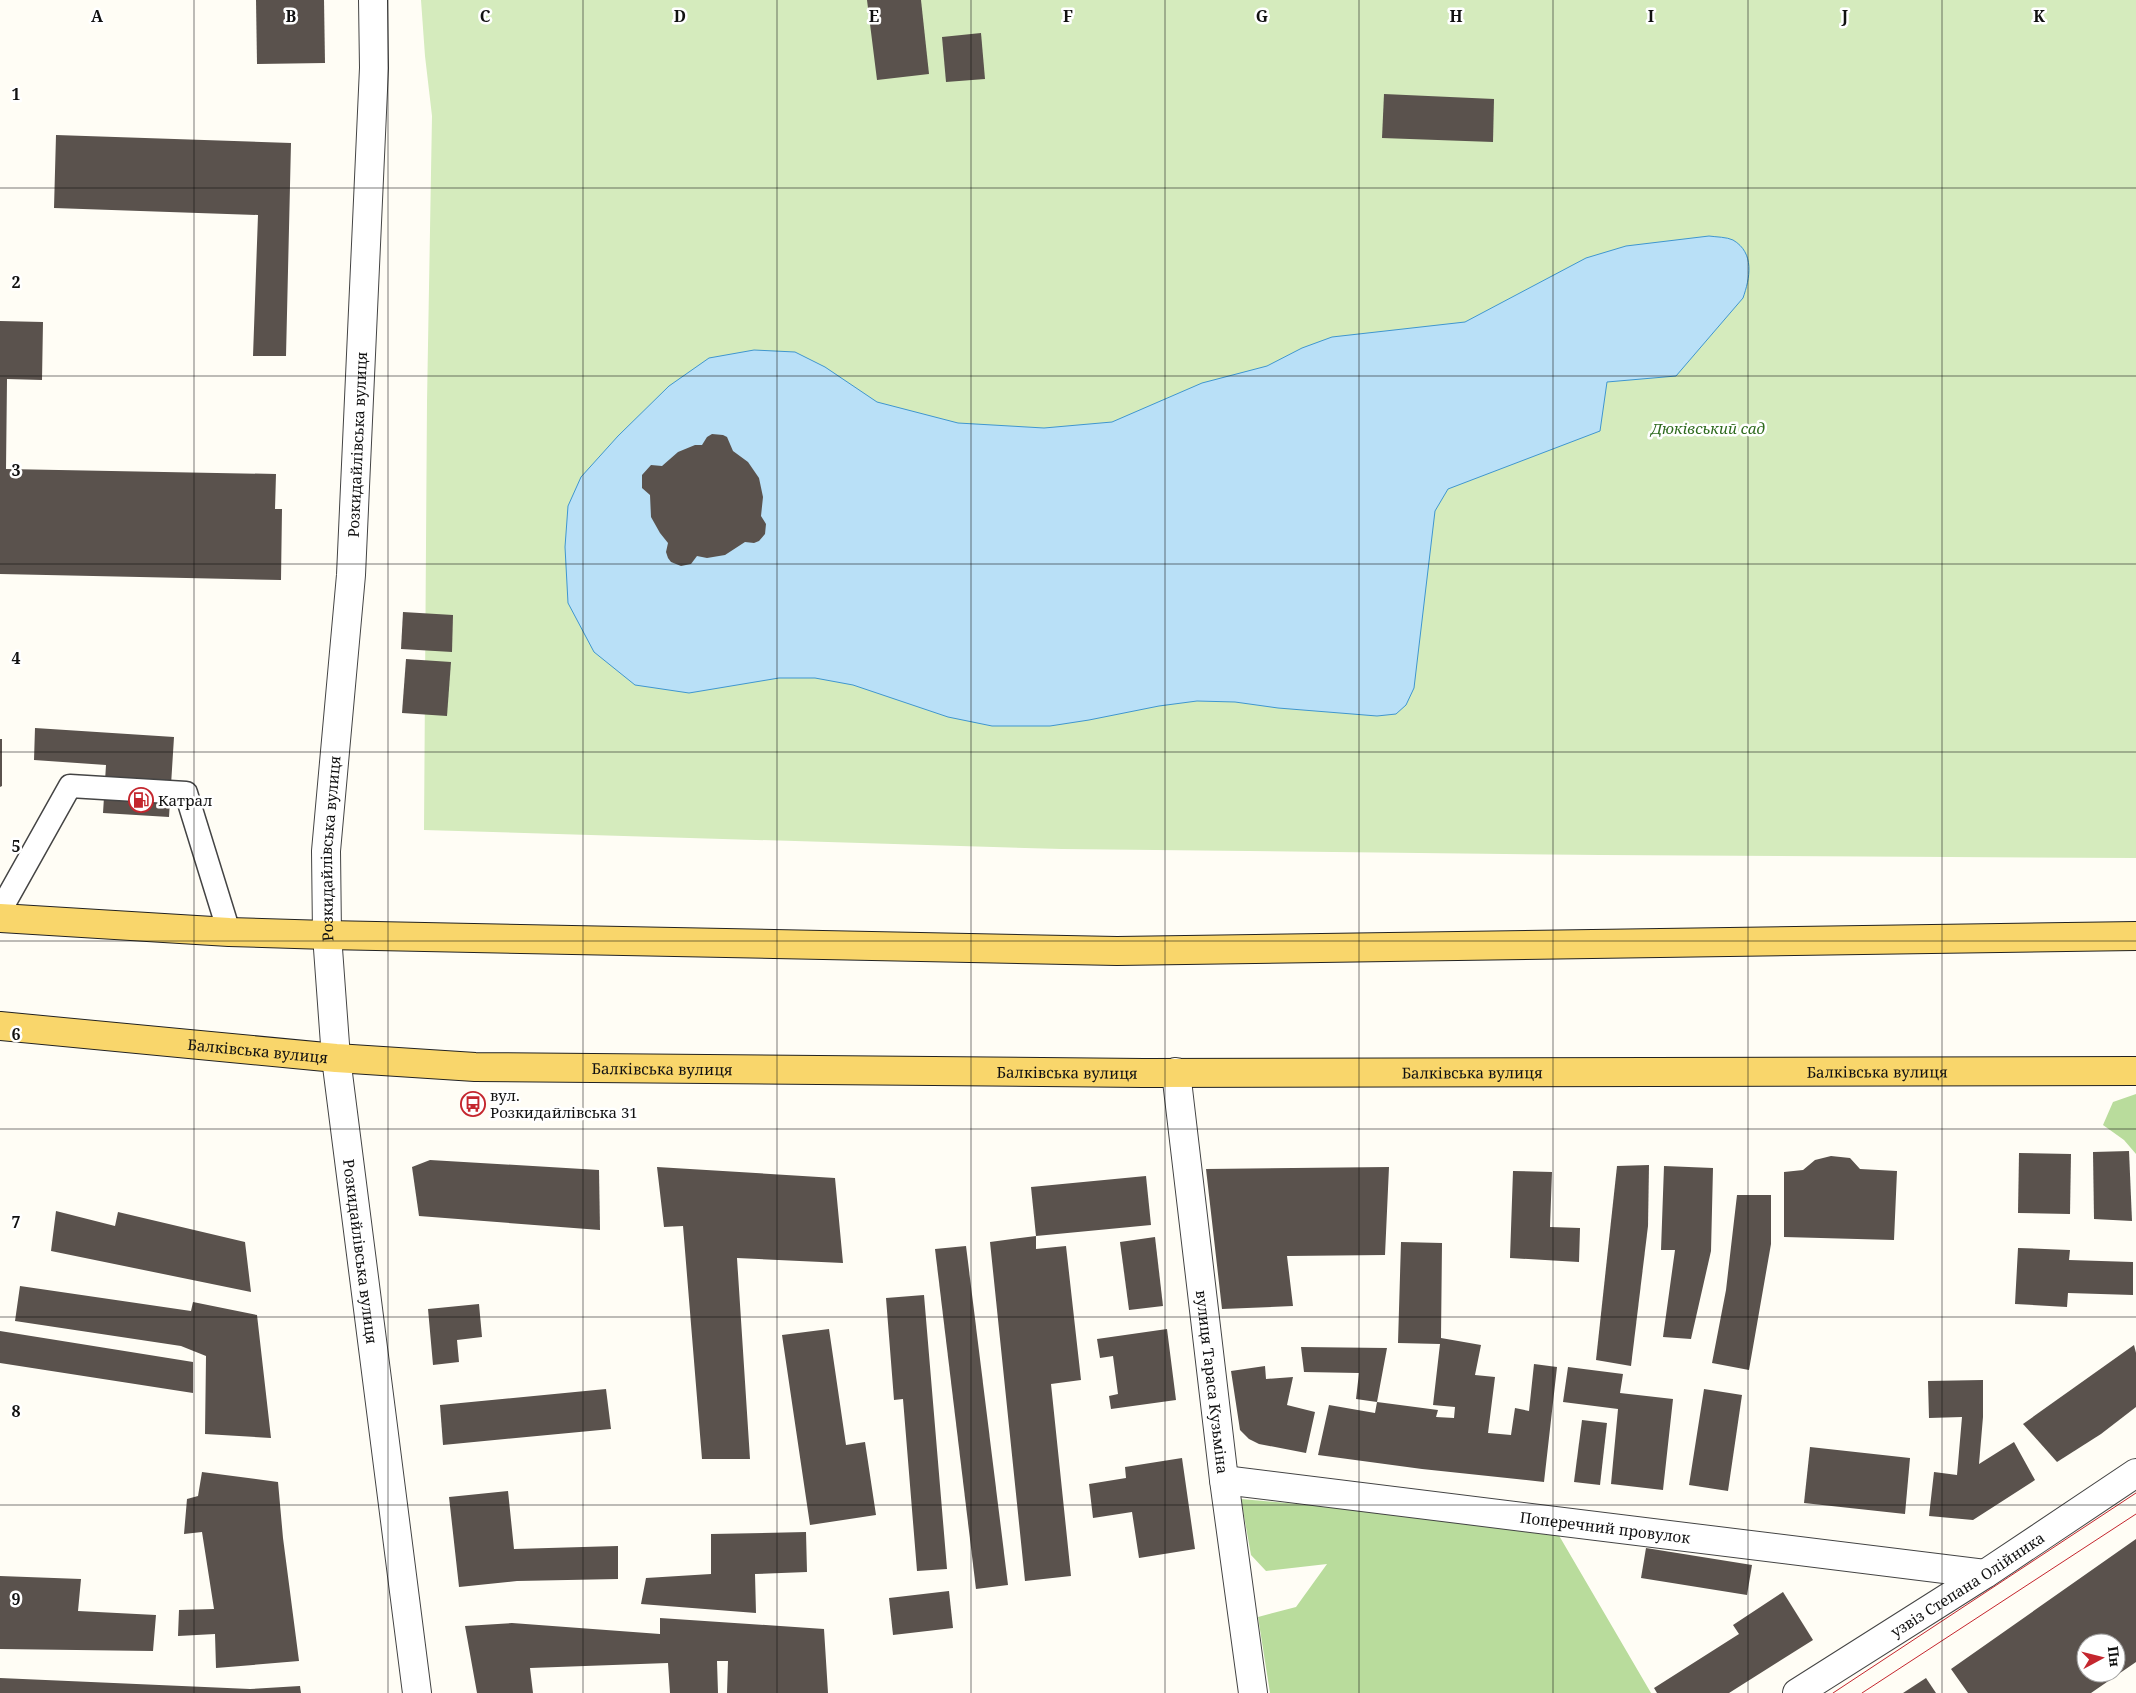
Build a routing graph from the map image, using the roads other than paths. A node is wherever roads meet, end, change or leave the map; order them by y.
1 (373, 0) edge
2 (0, 911) edge
3 (0, 918) edge
4 (228, 932) junction
5 (327, 935) junction
6 (2136, 936) edge
7 (5, 1032) edge
8 (336, 1058) junction
9 (2136, 1071) edge
10 (1176, 1072) junction
11 (2136, 1473) edge
12 (1224, 1480) junction
13 (1985, 1574) junction
14 (417, 1693) edge
15 (1253, 1693) edge
16 (1797, 1693) edge

1 - 5 street, Розкидайлівська вулиця
2 - 4 lane
3 - 4 main road
4 - 5 main road
5 - 6 main road
5 - 8 street, Розкидайлівська вулиця
7 - 8 main road, Балківська вулиця
8 - 10 main road, Балківська вулиця
8 - 14 street, Розкидайлівська вулиця
9 - 10 main road, Балківська вулиця
10 - 12 street, вулиця Тараса Кузьміна
11 - 13 street, узвіз Степана Олійника
12 - 13 street, Поперечний провулок
12 - 15 street, вулиця Тараса Кузьміна
13 - 16 street, узвіз Степана Олійника

